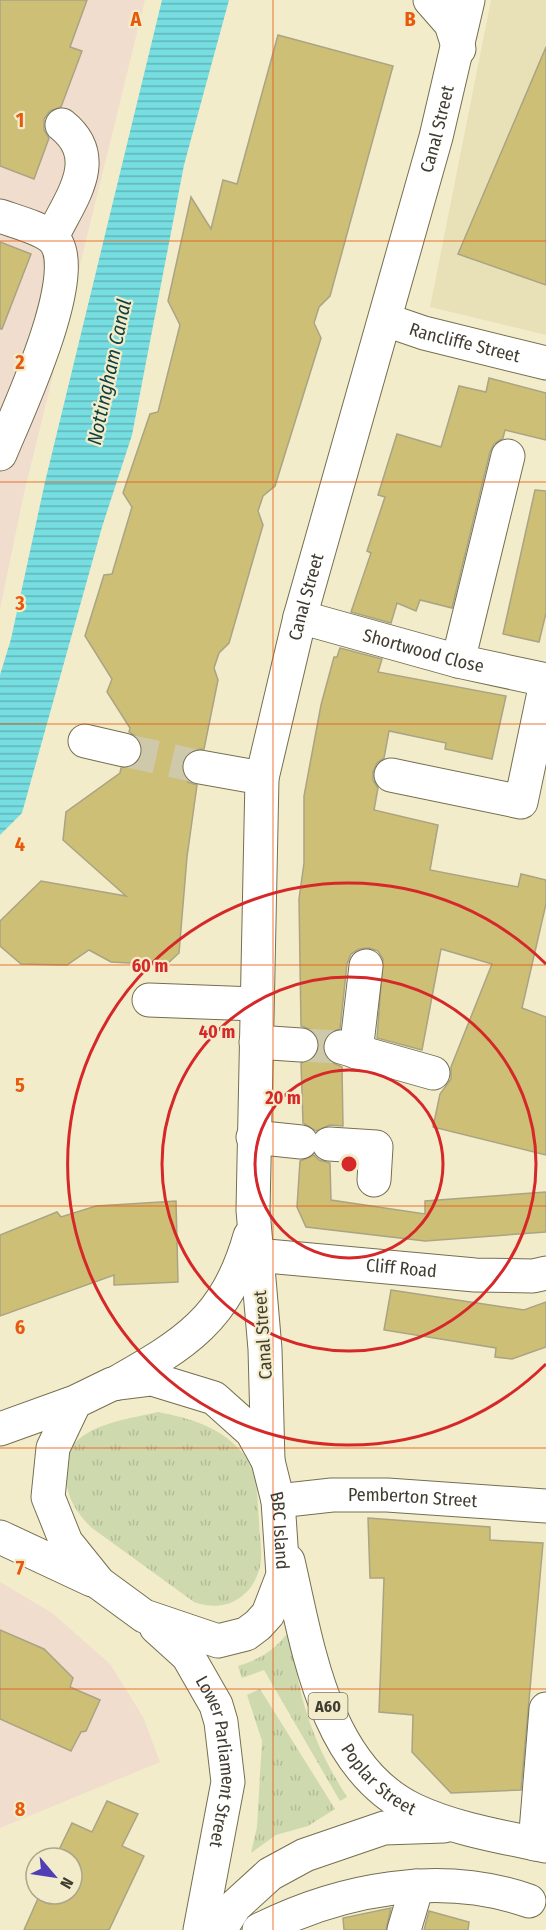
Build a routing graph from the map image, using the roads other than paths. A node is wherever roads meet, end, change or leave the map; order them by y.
1 (430, 0) edge
2 (468, 0) edge
3 (459, 48) junction
4 (62, 125) dead end
5 (0, 216) edge
6 (52, 237) junction
7 (386, 320) junction
8 (546, 363) edge
9 (0, 454) edge
10 (508, 456) dead end
11 (300, 617) junction
12 (458, 661) junction
13 (546, 682) edge
14 (85, 741) dead end
15 (124, 750) tunnel mouth
16 (200, 767) tunnel mouth
17 (391, 775) dead end
18 (262, 778) junction
19 (366, 966) dead end
20 (149, 1000) dead end
21 (256, 1004) junction
22 (256, 1042) junction
23 (301, 1045) tunnel mouth
24 (433, 1073) dead end
25 (253, 1137) junction
26 (374, 1180) dead end
27 (253, 1210) junction
28 (256, 1255) junction
29 (546, 1273) edge
30 (112, 1384) junction
31 (75, 1402) junction
32 (0, 1429) edge
33 (268, 1461) junction
34 (546, 1506) edge
35 (279, 1511) junction
36 (0, 1537) edge
37 (99, 1583) junction
38 (144, 1616) junction
39 (546, 1709) edge
40 (544, 1775) edge
41 (463, 1826) junction
42 (541, 1845) edge
43 (417, 1886) junction
44 (529, 1901) dead end
45 (200, 1930) edge
46 (220, 1930) edge
47 (259, 1930) edge
48 (404, 1930) edge

1 - 3 main road
2 - 3 main road, Canal Street
3 - 7 main road, Canal Street
4 - 6 main road
5 - 6 main road
6 - 9 main road
7 - 8 main road, Rancliffe Street
7 - 11 main road, Canal Street
10 - 12 main road
11 - 12 main road, Shortwood Close
11 - 18 main road, Canal Street
12 - 13 main road, Shortwood Close
13 - 17 main road
14 - 15 main road
16 - 18 main road
18 - 21 main road, Canal Street
19 - 24 main road
20 - 21 main road
21 - 22 main road, Canal Street
22 - 23 main road
22 - 25 main road, Canal Street
25 - 26 main road
25 - 27 main road, Canal Street
27 - 28 main road, Canal Street
27 - 30 main road, Canal Street
28 - 29 main road, Cliff Road
28 - 33 main road, Canal Street
30 - 31 main road, BBC Island / A60
30 - 33 main road, BBC Island / A60
31 - 32 main road, A60
31 - 37 main road, BBC Island / A60
33 - 35 main road, BBC Island / A60
34 - 35 main road, Pemberton Street
35 - 38 main road, BBC Island / A60
35 - 41 main road, Poplar Street / A60
36 - 37 main road, A60
37 - 38 main road, BBC Island / A60
38 - 45 main road, Lower Parliament Street / A60
39 - 40 main road
40 - 42 main road
41 - 42 main road, Poplar Street / A60
41 - 46 main road
43 - 44 main road
43 - 47 main road
43 - 48 main road

